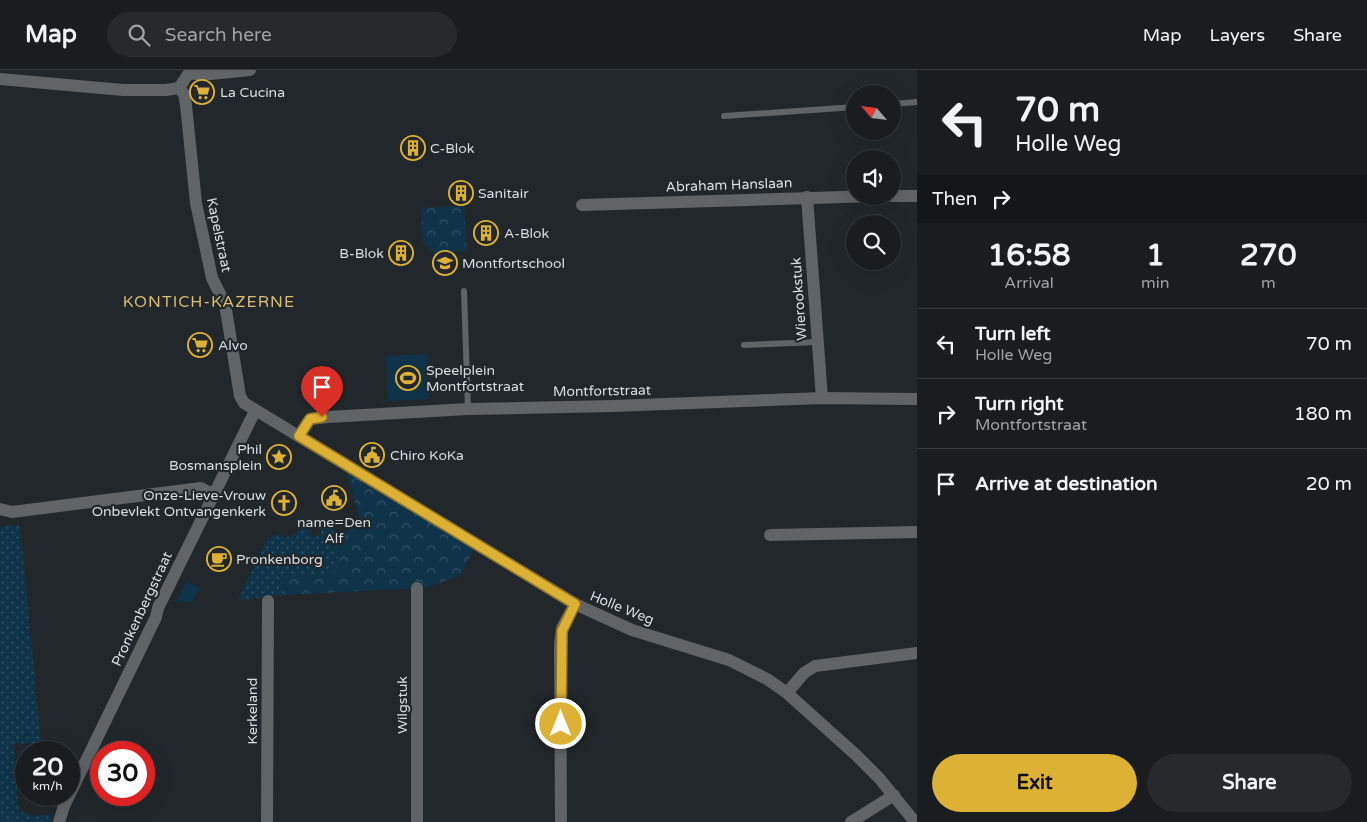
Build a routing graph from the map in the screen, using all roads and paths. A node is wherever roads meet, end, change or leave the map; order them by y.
1 (250, 70) edge
2 (190, 72) edge
3 (0, 79) edge
4 (179, 88) junction
5 (917, 102) edge
6 (901, 103) edge
7 (846, 108) edge
8 (724, 116) dead end
9 (901, 196) edge
10 (917, 196) edge
11 (846, 197) edge
12 (807, 198) junction
13 (582, 205) dead end
14 (464, 292) dead end
15 (818, 342) junction
16 (744, 345) dead end
17 (822, 398) junction
18 (917, 399) edge
19 (468, 409) junction
20 (255, 410) junction
21 (299, 436) junction
22 (214, 495) junction
23 (0, 510) edge
24 (917, 532) edge
25 (770, 535) dead end
26 (416, 588) dead end
27 (268, 600) dead end
28 (575, 604) junction
29 (917, 653) edge
30 (787, 693) junction
31 (894, 795) junction
32 (59, 822) edge
33 (267, 822) edge
34 (417, 822) edge
35 (561, 822) edge
36 (851, 822) edge
37 (915, 822) edge

1 - 2 street
2 - 4 street
3 - 4 street
4 - 20 street, Kapelstraat
5 - 6 lane
7 - 8 lane
9 - 10 street
11 - 12 street, Abraham Hanslaan
12 - 13 street, Abraham Hanslaan
12 - 15 street, Wierookstuk
14 - 19 lane
15 - 16 lane
15 - 17 street, Wierookstuk
17 - 18 street, Montfortstraat
17 - 19 street, Montfortstraat
19 - 21 street, Montfortstraat
20 - 21 street, Kapelstraat
20 - 22 street, Pronkenbergstraat
21 - 28 street, Holle Weg
22 - 23 street
22 - 32 street, Pronkenbergstraat
24 - 25 street
26 - 34 street, Wilgstuk
27 - 33 street, Kerkeland
28 - 30 street, Holle Weg
28 - 35 street
29 - 30 street
30 - 31 street, Holle Weg
31 - 36 street
31 - 37 street, Holle Weg

